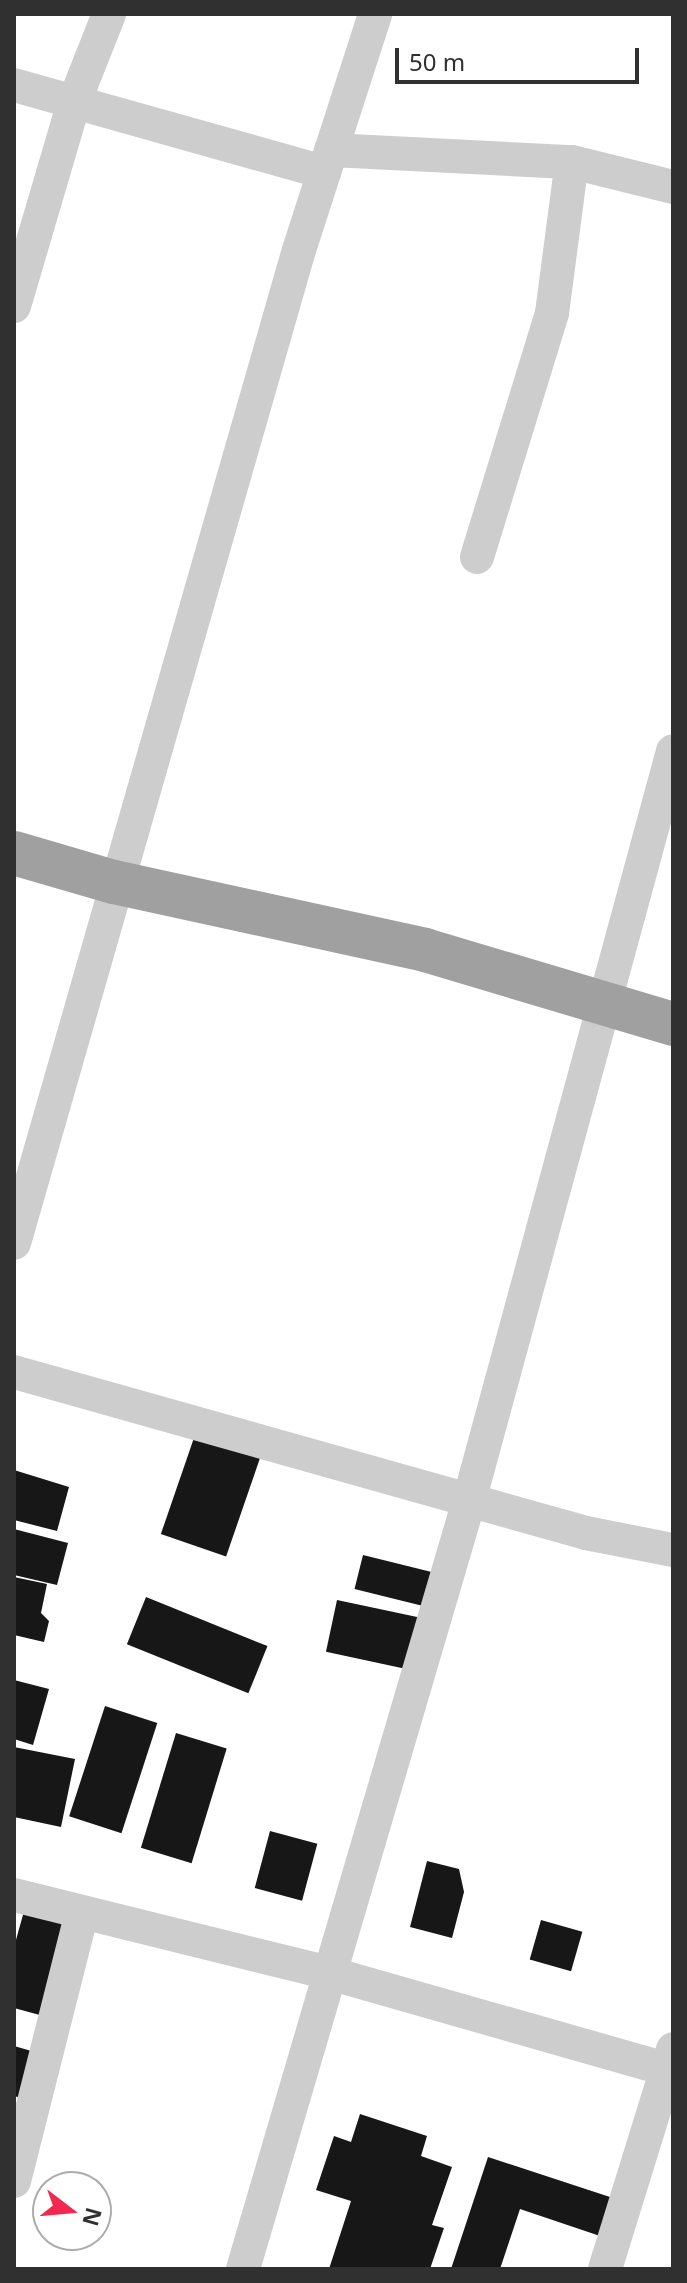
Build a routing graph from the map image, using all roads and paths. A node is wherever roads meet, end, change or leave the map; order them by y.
1 (109, 14) edge
2 (375, 14) edge
3 (14, 85) edge
4 (73, 105) junction
5 (327, 161) junction
6 (572, 162) junction
7 (673, 187) edge
8 (14, 306) edge
9 (477, 557) dead end
10 (673, 751) edge
11 (14, 853) edge
12 (114, 882) junction
13 (604, 1000) junction
14 (673, 1024) edge
15 (14, 1243) edge
16 (14, 1372) edge
17 (469, 1501) junction
18 (673, 1550) edge
19 (14, 1895) edge
20 (82, 1912) junction
21 (329, 1973) junction
22 (670, 2063) edge
23 (14, 2181) edge
24 (243, 2269) edge
25 (605, 2269) edge

1 - 4 street
2 - 5 street
3 - 4 street
4 - 5 street
4 - 8 street
5 - 6 street
5 - 12 street
6 - 7 street
6 - 9 street
10 - 13 street
11 - 12 highway
12 - 13 highway
12 - 15 street
13 - 14 highway
13 - 17 street
16 - 17 street
17 - 18 street
17 - 21 street
19 - 20 street
20 - 21 street
20 - 23 street
21 - 22 street
21 - 24 street
22 - 25 street

